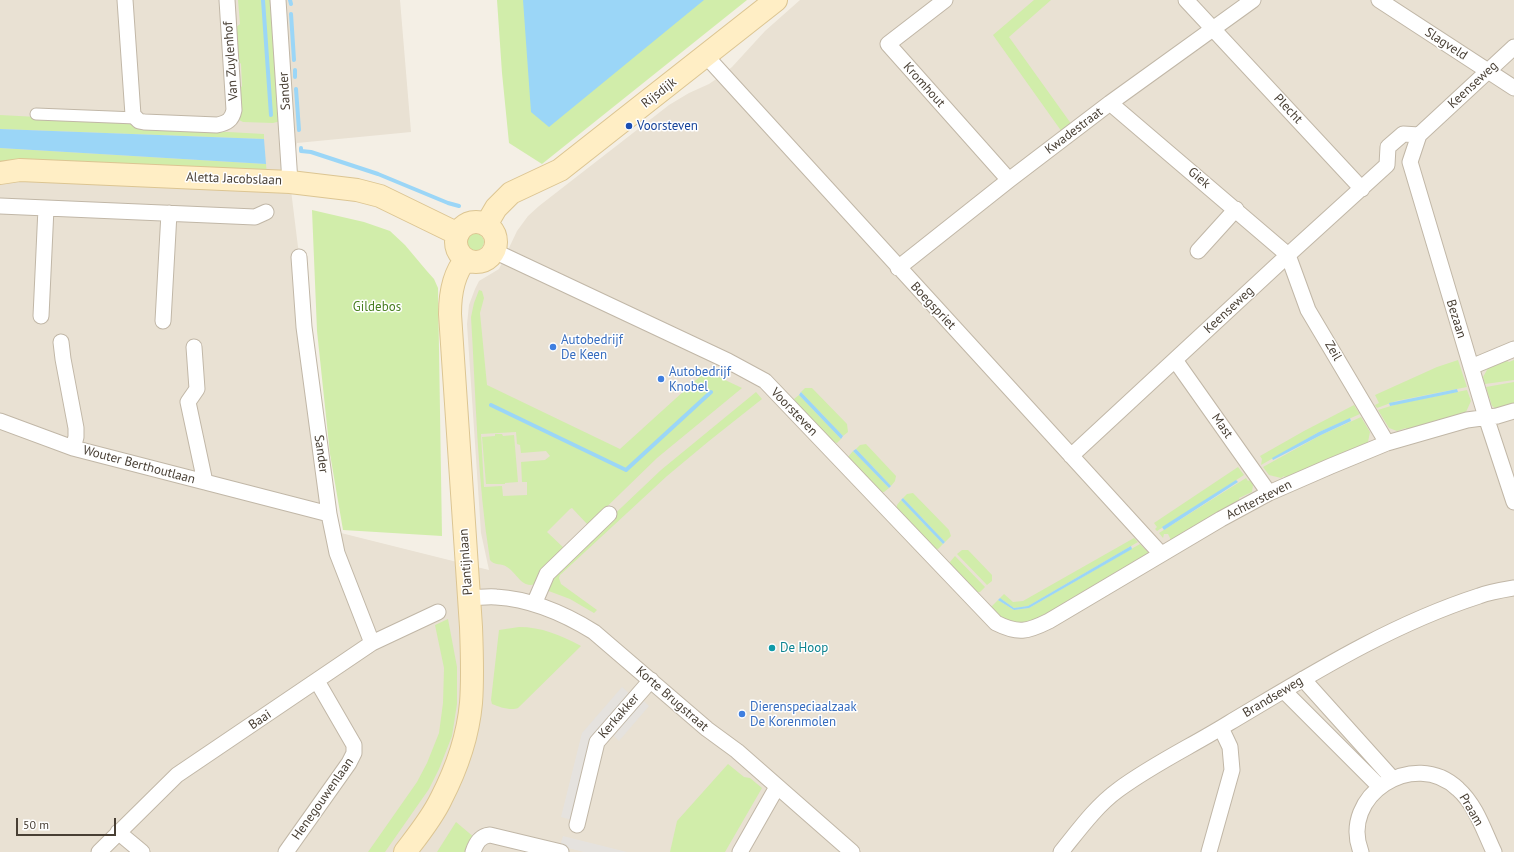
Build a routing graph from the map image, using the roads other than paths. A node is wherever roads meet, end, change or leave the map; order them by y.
1 (125, 0) edge
2 (227, 0) edge
3 (278, 0) edge
4 (776, 0) edge
5 (945, 0) edge
6 (1186, 0) edge
7 (1253, 0) edge
8 (1388, 2) edge
9 (1213, 30) junction
10 (1514, 47) edge
11 (706, 56) junction
12 (1488, 71) junction
13 (1514, 88) edge
14 (1110, 103) junction
15 (36, 114) dead end
16 (136, 118) junction
17 (1419, 135) junction
18 (1410, 162) junction
19 (1387, 165) junction
20 (0, 174) edge
21 (1009, 180) junction
22 (290, 182) junction
23 (1362, 189) junction
24 (0, 206) edge
25 (46, 208) junction
26 (1236, 209) junction
27 (266, 212) dead end
28 (169, 213) junction
29 (486, 225) junction
30 (458, 234) junction
31 (494, 251) junction
32 (1198, 251) dead end
33 (1288, 255) junction
34 (298, 257) dead end
35 (466, 259) junction
36 (898, 268) junction
37 (41, 316) dead end
38 (163, 321) dead end
39 (61, 342) dead end
40 (194, 347) dead end
41 (1514, 349) edge
42 (1175, 360) junction
43 (1471, 367) junction
44 (1514, 411) edge
45 (1486, 417) junction
46 (0, 421) edge
47 (1387, 443) junction
48 (73, 448) junction
49 (1071, 456) junction
50 (205, 482) junction
51 (1269, 493) junction
52 (1514, 502) edge
53 (329, 514) junction
54 (609, 514) dead end
55 (1161, 554) junction
56 (1514, 588) edge
57 (468, 598) junction
58 (534, 604) junction
59 (438, 612) dead end
60 (1022, 631) joint
61 (372, 643) junction
62 (1303, 679) junction
63 (651, 680) junction
64 (317, 681) junction
65 (1284, 691) junction
66 (1221, 728) junction
67 (1392, 778) junction
68 (1380, 786) junction
69 (777, 787) junction
70 (577, 825) dead end
71 (118, 832) junction
72 (99, 852) edge
73 (142, 852) edge
74 (286, 852) edge
75 (406, 852) edge
76 (473, 852) edge
77 (561, 852) edge
78 (740, 852) edge
79 (852, 852) edge
80 (1060, 852) edge
81 (1209, 852) edge
82 (1361, 852) edge
83 (1494, 852) edge

1 - 16 street
2 - 16 street, Van Zuylenhof
3 - 22 street, Sander
4 - 11 main road, Rijsdijk
5 - 21 street, Kromhout
6 - 9 street
7 - 9 street, Kwadestraat
8 - 12 street, Slagveld
9 - 14 street, Kwadestraat
9 - 23 street, Plecht
10 - 12 street, Keenseweg
11 - 29 main road, Rijsdijk
11 - 36 street, Boegspriet
12 - 13 street, Slagveld
12 - 17 street, Keenseweg
14 - 21 street, Kwadestraat
14 - 26 street, Giek
15 - 16 street, Van Zuylenhof
17 - 18 street
17 - 19 street
18 - 19 street
18 - 43 street, Bezaan
19 - 23 street, Keenseweg
20 - 22 main road, Aletta Jacobslaan
21 - 36 street, Kwadestraat
22 - 30 main road, Aletta Jacobslaan
23 - 33 street, Keenseweg
24 - 25 street
25 - 28 street
25 - 37 street
26 - 32 street
26 - 33 street, Giek
27 - 28 street
28 - 38 street
29 - 30 main road
29 - 31 main road
30 - 35 main road
31 - 35 main road
31 - 60 street, Voorsteven
33 - 42 street, Keenseweg
33 - 47 street, Zeil
34 - 53 street, Sander
35 - 57 main road, Plantijnlaan
36 - 49 street, Boegspriet
39 - 48 street, Wouter Berthoutlaan
40 - 50 street, Wouter Berthoutlaan
41 - 43 street
42 - 49 street, Keenseweg
42 - 51 street, Mast
43 - 45 street, Bezaan
44 - 45 street, Achtersteven
45 - 47 street, Achtersteven
45 - 52 street, Bezaan
46 - 48 street, Wouter Berthoutlaan
47 - 51 street, Achtersteven
48 - 50 street, Wouter Berthoutlaan
49 - 55 street, Boegspriet
50 - 53 street, Wouter Berthoutlaan
51 - 55 street, Achtersteven
53 - 61 street, Sander
54 - 58 street
55 - 60 street, Achtersteven
56 - 62 street, Brandseweg
57 - 58 street, Korte Brugstraat
57 - 75 main road, Plantijnlaan
58 - 63 street, Korte Brugstraat
59 - 61 street, Baai
61 - 64 street, Baai
62 - 65 street, Brandseweg
62 - 67 street
63 - 69 street, Korte Brugstraat
63 - 70 street, Kerkakker
64 - 71 street, Baai
64 - 74 street, Henegouwenlaan
65 - 66 street, Brandseweg
65 - 68 street
66 - 80 street, Brandseweg
66 - 81 street
67 - 68 street, Praam
67 - 83 street, Praam
68 - 82 street, Praam
69 - 78 street
69 - 79 street, Korte Brugstraat
71 - 72 street, Baai
71 - 73 street
76 - 77 street

